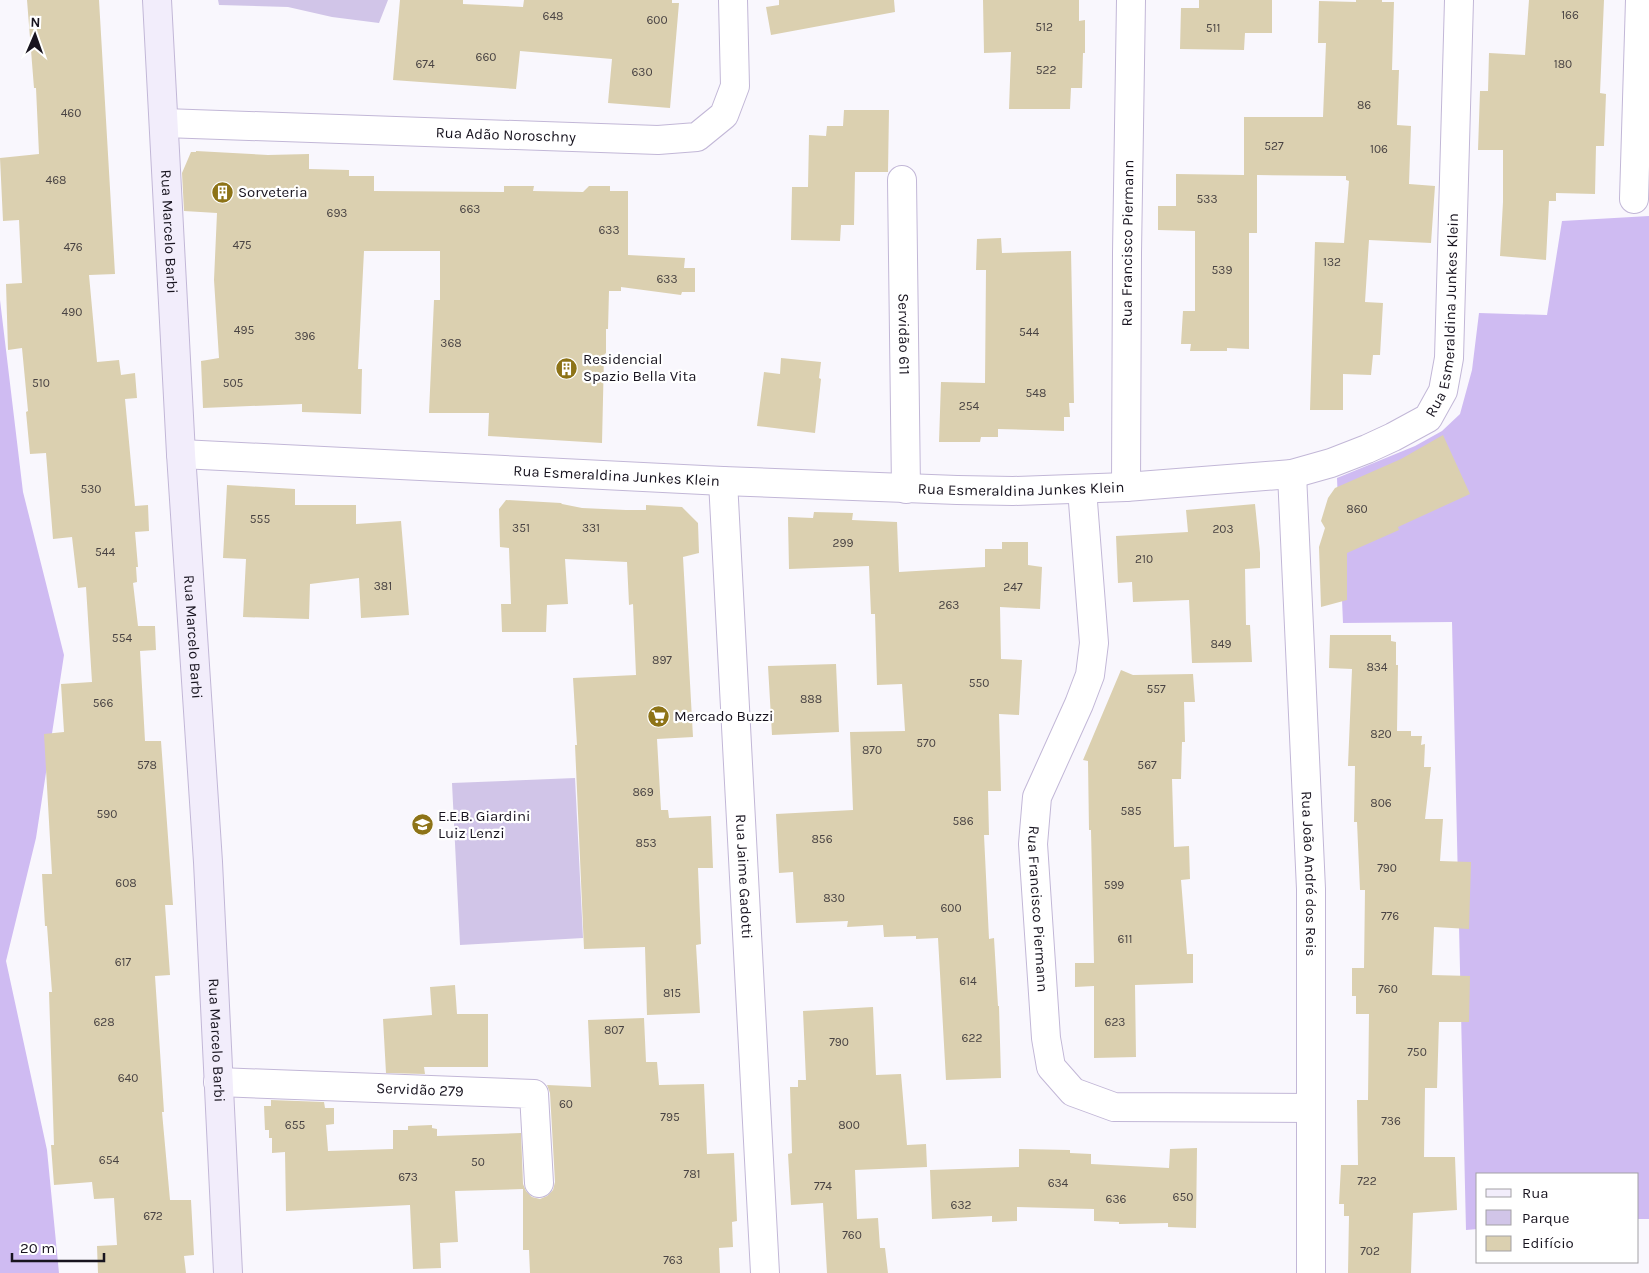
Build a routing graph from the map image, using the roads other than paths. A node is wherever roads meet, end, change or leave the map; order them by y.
1 (157, 0) edge
2 (733, 0) edge
3 (1131, 0) edge
4 (1459, 0) edge
5 (1640, 0) edge
6 (164, 123) junction
7 (902, 180) dead end
8 (1634, 199) dead end
9 (181, 454) junction
10 (1292, 474) junction
11 (723, 481) junction
12 (1126, 487) junction
13 (906, 489) junction
14 (1082, 489) junction
15 (218, 1082) junction
16 (1311, 1108) junction
17 (538, 1183) dead end
18 (228, 1273) edge
19 (765, 1273) edge
20 (1311, 1273) edge

1 - 6 street, Rua Marcelo Barbi
2 - 6 street, Rua Adão Noroschny
3 - 12 street, Rua Francisco Piermann
4 - 10 street, Rua Esmeraldina Junkes Klein
5 - 8 street
6 - 9 street, Rua Marcelo Barbi
7 - 13 street, Servidão 611
9 - 11 street, Rua Esmeraldina Junkes Klein
9 - 15 street, Rua Marcelo Barbi
10 - 12 street, Rua Esmeraldina Junkes Klein
10 - 16 street, Rua João André dos Reis
11 - 13 street, Rua Esmeraldina Junkes Klein
11 - 19 street, Rua Jaime Gadotti
12 - 14 street, Rua Esmeraldina Junkes Klein
13 - 14 street, Rua Esmeraldina Junkes Klein
14 - 16 street, Rua Francisco Piermann
15 - 17 street, Servidão 279
15 - 18 street, Rua Marcelo Barbi
16 - 20 street, Rua João André dos Reis

